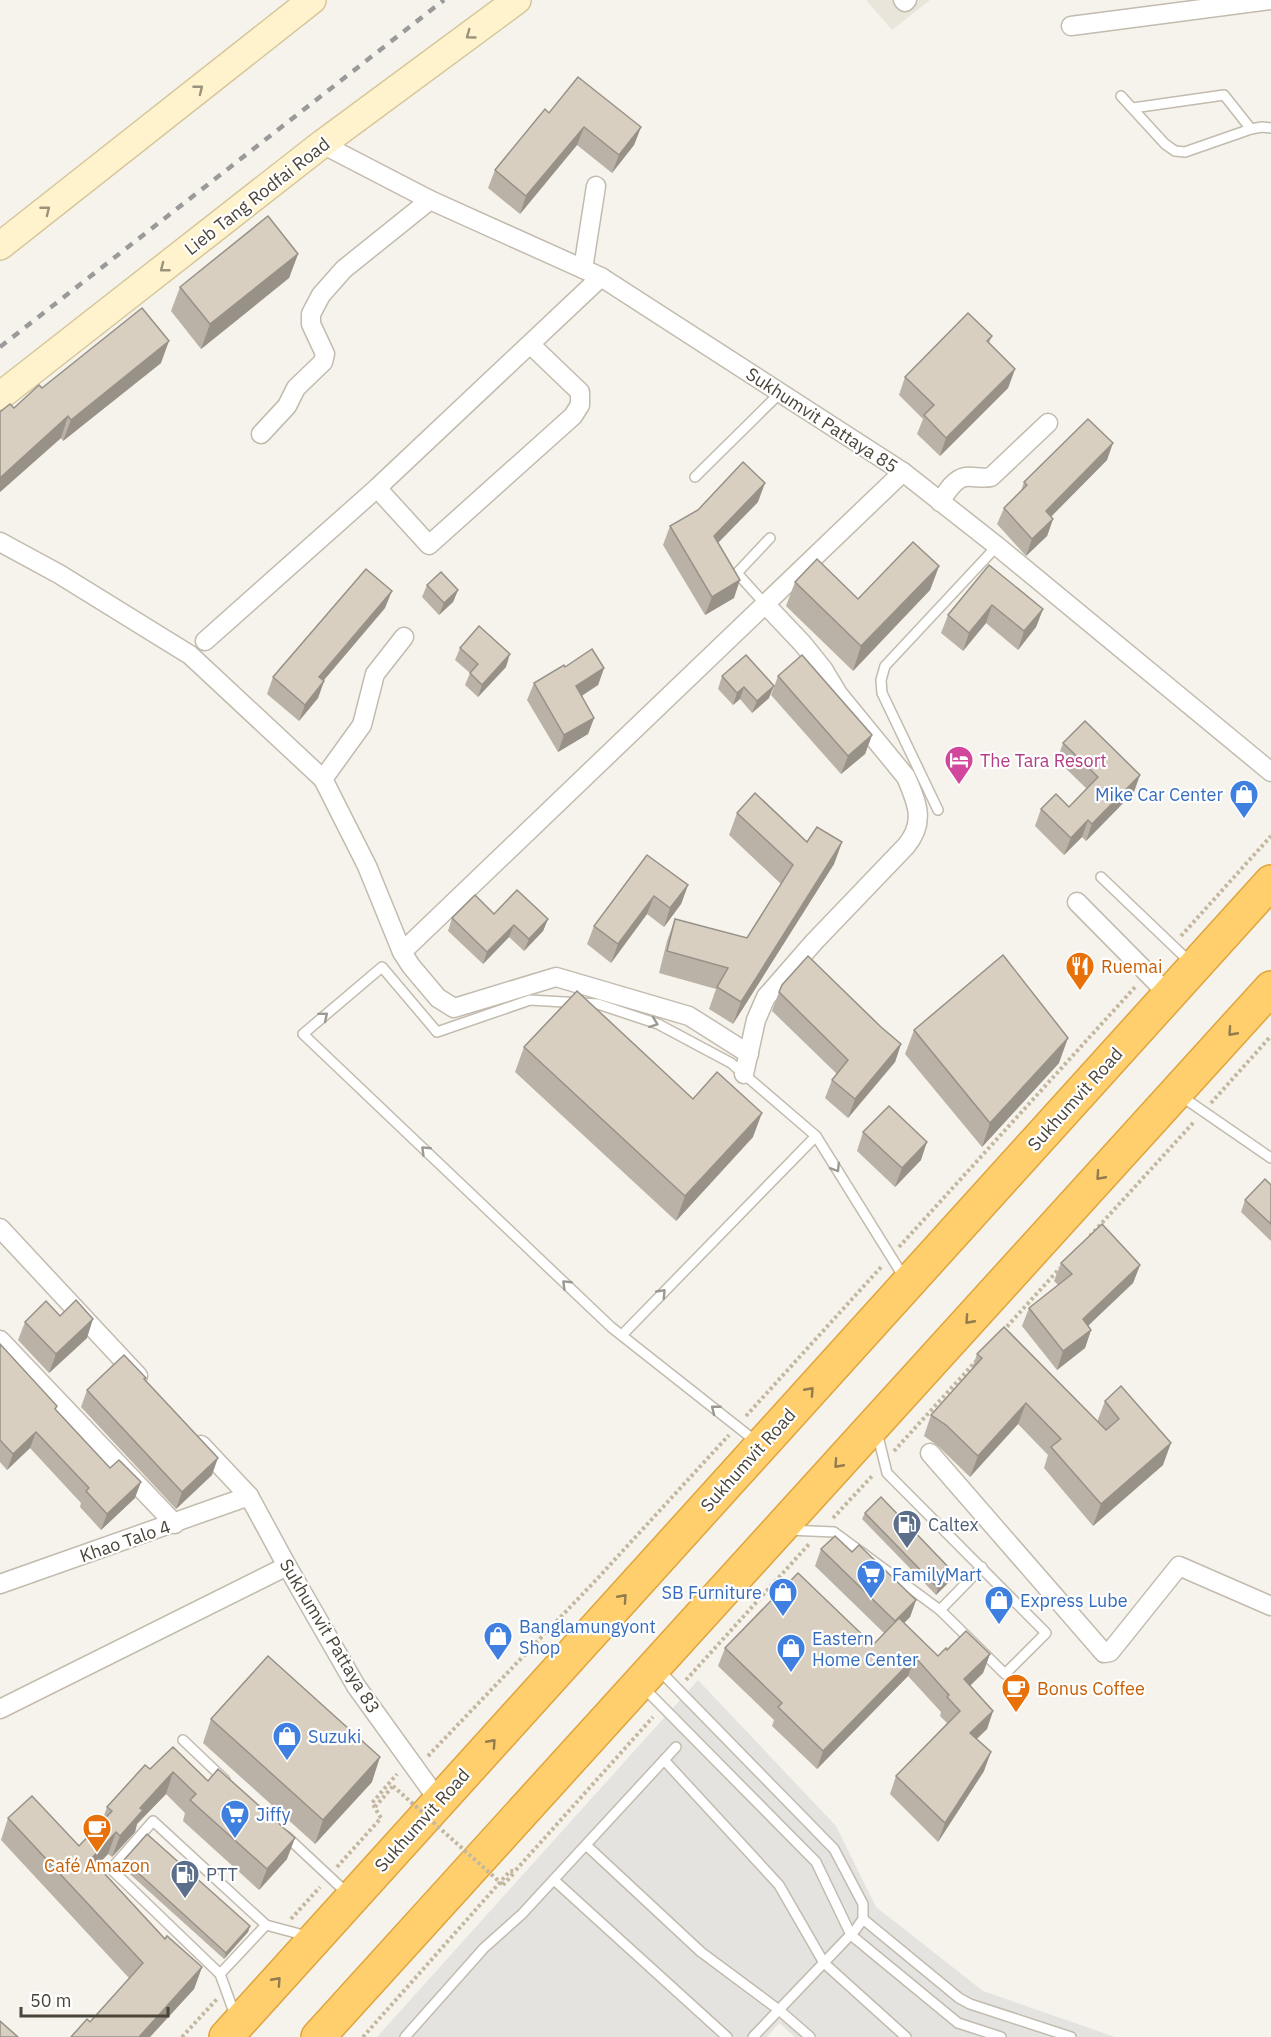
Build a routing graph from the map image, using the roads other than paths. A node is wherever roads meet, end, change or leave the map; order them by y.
1 (312, 0) edge
2 (517, 0) edge
3 (1271, 0) edge
4 (1071, 26) dead end
5 (1121, 96) dead end
6 (1132, 108) junction
7 (1271, 128) edge
8 (1251, 129) junction
9 (322, 144) junction
10 (596, 186) dead end
11 (430, 200) junction
12 (0, 246) edge
13 (583, 269) junction
14 (601, 277) junction
15 (531, 345) junction
16 (780, 393) junction
17 (0, 396) edge
18 (1048, 423) dead end
19 (261, 434) dead end
20 (903, 472) junction
21 (695, 477) dead end
22 (377, 488) junction
23 (940, 501) junction
24 (770, 538) dead end
25 (0, 542) edge
26 (997, 546) junction
27 (765, 604) junction
28 (404, 637) dead end
29 (206, 641) dead end
30 (1271, 772) edge
31 (323, 779) junction
32 (938, 810) dead end
33 (1101, 877) dead end
34 (1271, 882) edge
35 (1077, 902) dead end
36 (402, 952) junction
37 (1184, 956) junction
38 (1158, 984) junction
39 (1271, 988) edge
40 (749, 1054) junction
41 (744, 1074) junction
42 (1176, 1093) junction
43 (816, 1136) junction
44 (1271, 1158) edge
45 (0, 1228) edge
46 (908, 1284) junction
47 (622, 1335) junction
48 (0, 1340) edge
49 (153, 1392) edge
50 (874, 1424) junction
51 (193, 1436) edge
52 (749, 1436) junction
53 (930, 1453) dead end
54 (249, 1496) junction
55 (175, 1524) junction
56 (779, 1530) junction
57 (287, 1566) junction
58 (982, 1567) junction
59 (0, 1584) edge
60 (1271, 1606) edge
61 (940, 1610) junction
62 (647, 1674) junction
63 (0, 1709) edge
64 (183, 1740) dead end
65 (676, 1747) dead end
66 (664, 1760) junction
67 (234, 1788) edge
68 (439, 1801) junction
69 (277, 1828) edge
70 (586, 1845) junction
71 (554, 1880) junction
72 (340, 1887) junction
73 (863, 1919) junction
74 (266, 1924) junction
75 (851, 1935) junction
76 (315, 1938) junction
77 (824, 1963) junction
78 (220, 1974) junction
79 (779, 2010) junction
80 (232, 2031) edge
81 (318, 2037) edge
82 (405, 2037) edge
83 (727, 2037) edge
84 (753, 2037) edge
85 (810, 2037) edge
86 (906, 2037) edge
87 (1001, 2037) edge
88 (1071, 2037) edge

12 -> 1 street
2 -> 9 street, Lieb Tang Rodfai Road
3 - 4 street
5 - 6 lane
6 - 8 lane
6 - 8 lane
7 - 8 lane
9 - 11 street, Sukhumvit Pattaya 85
9 -> 17 street, Lieb Tang Rodfai Road
10 - 13 street
11 - 13 street, Sukhumvit Pattaya 85
11 - 19 street
13 - 14 street, Sukhumvit Pattaya 85
14 - 15 street
14 - 16 street, Sukhumvit Pattaya 85
15 - 22 street
15 - 22 street
16 - 20 street, Sukhumvit Pattaya 85
16 - 21 lane
18 - 23 street
20 - 23 street, Sukhumvit Pattaya 85
20 - 27 street
22 - 29 street
23 - 26 street, Sukhumvit Pattaya 85
24 - 27 lane
25 - 31 street
26 - 30 street, Sukhumvit Pattaya 85
26 - 32 lane
27 - 36 street
27 - 40 street
28 - 31 street
31 - 36 street
33 - 37 lane
34 - 37 highway, Sukhumvit Road
35 - 38 street
36 - 40 street
37 - 38 highway, Sukhumvit Road
38 - 46 highway, Sukhumvit Road
39 -> 42 highway
40 - 41 street
41 - 43 lane
47 -> 41 lane
42 - 44 lane
42 -> 50 highway
43 -> 46 lane
47 -> 43 lane
45 - 49 street
52 -> 46 highway, Sukhumvit Road
52 -> 47 lane
48 - 55 street
50 -> 56 highway
50 - 58 lane
51 - 54 street, Sukhumvit Pattaya 83
68 -> 52 highway, Sukhumvit Road
53 - 60 street
54 - 55 street, Khao Talo 4
54 - 57 street, Sukhumvit Pattaya 83
55 - 59 street, Khao Talo 4
56 - 61 lane
56 - 62 highway
57 - 63 street
57 - 68 street, Sukhumvit Pattaya 83
58 - 61 lane
58 - 61 lane
62 - 73 lane
62 - 75 lane
62 - 81 highway
64 - 67 lane
65 - 66 lane
66 - 70 lane
66 - 77 lane
68 - 72 highway, Sukhumvit Road
69 - 72 lane
70 - 71 lane
70 - 79 lane
71 - 82 lane
71 - 83 lane
72 - 76 highway, Sukhumvit Road
73 - 75 lane
73 - 88 lane
74 - 76 lane
74 - 78 lane
74 - 78 lane
75 - 77 lane
75 - 87 lane
80 -> 76 highway, Sukhumvit Road
77 - 79 lane
77 - 86 lane
78 - 80 lane
79 - 84 lane
79 - 85 lane

